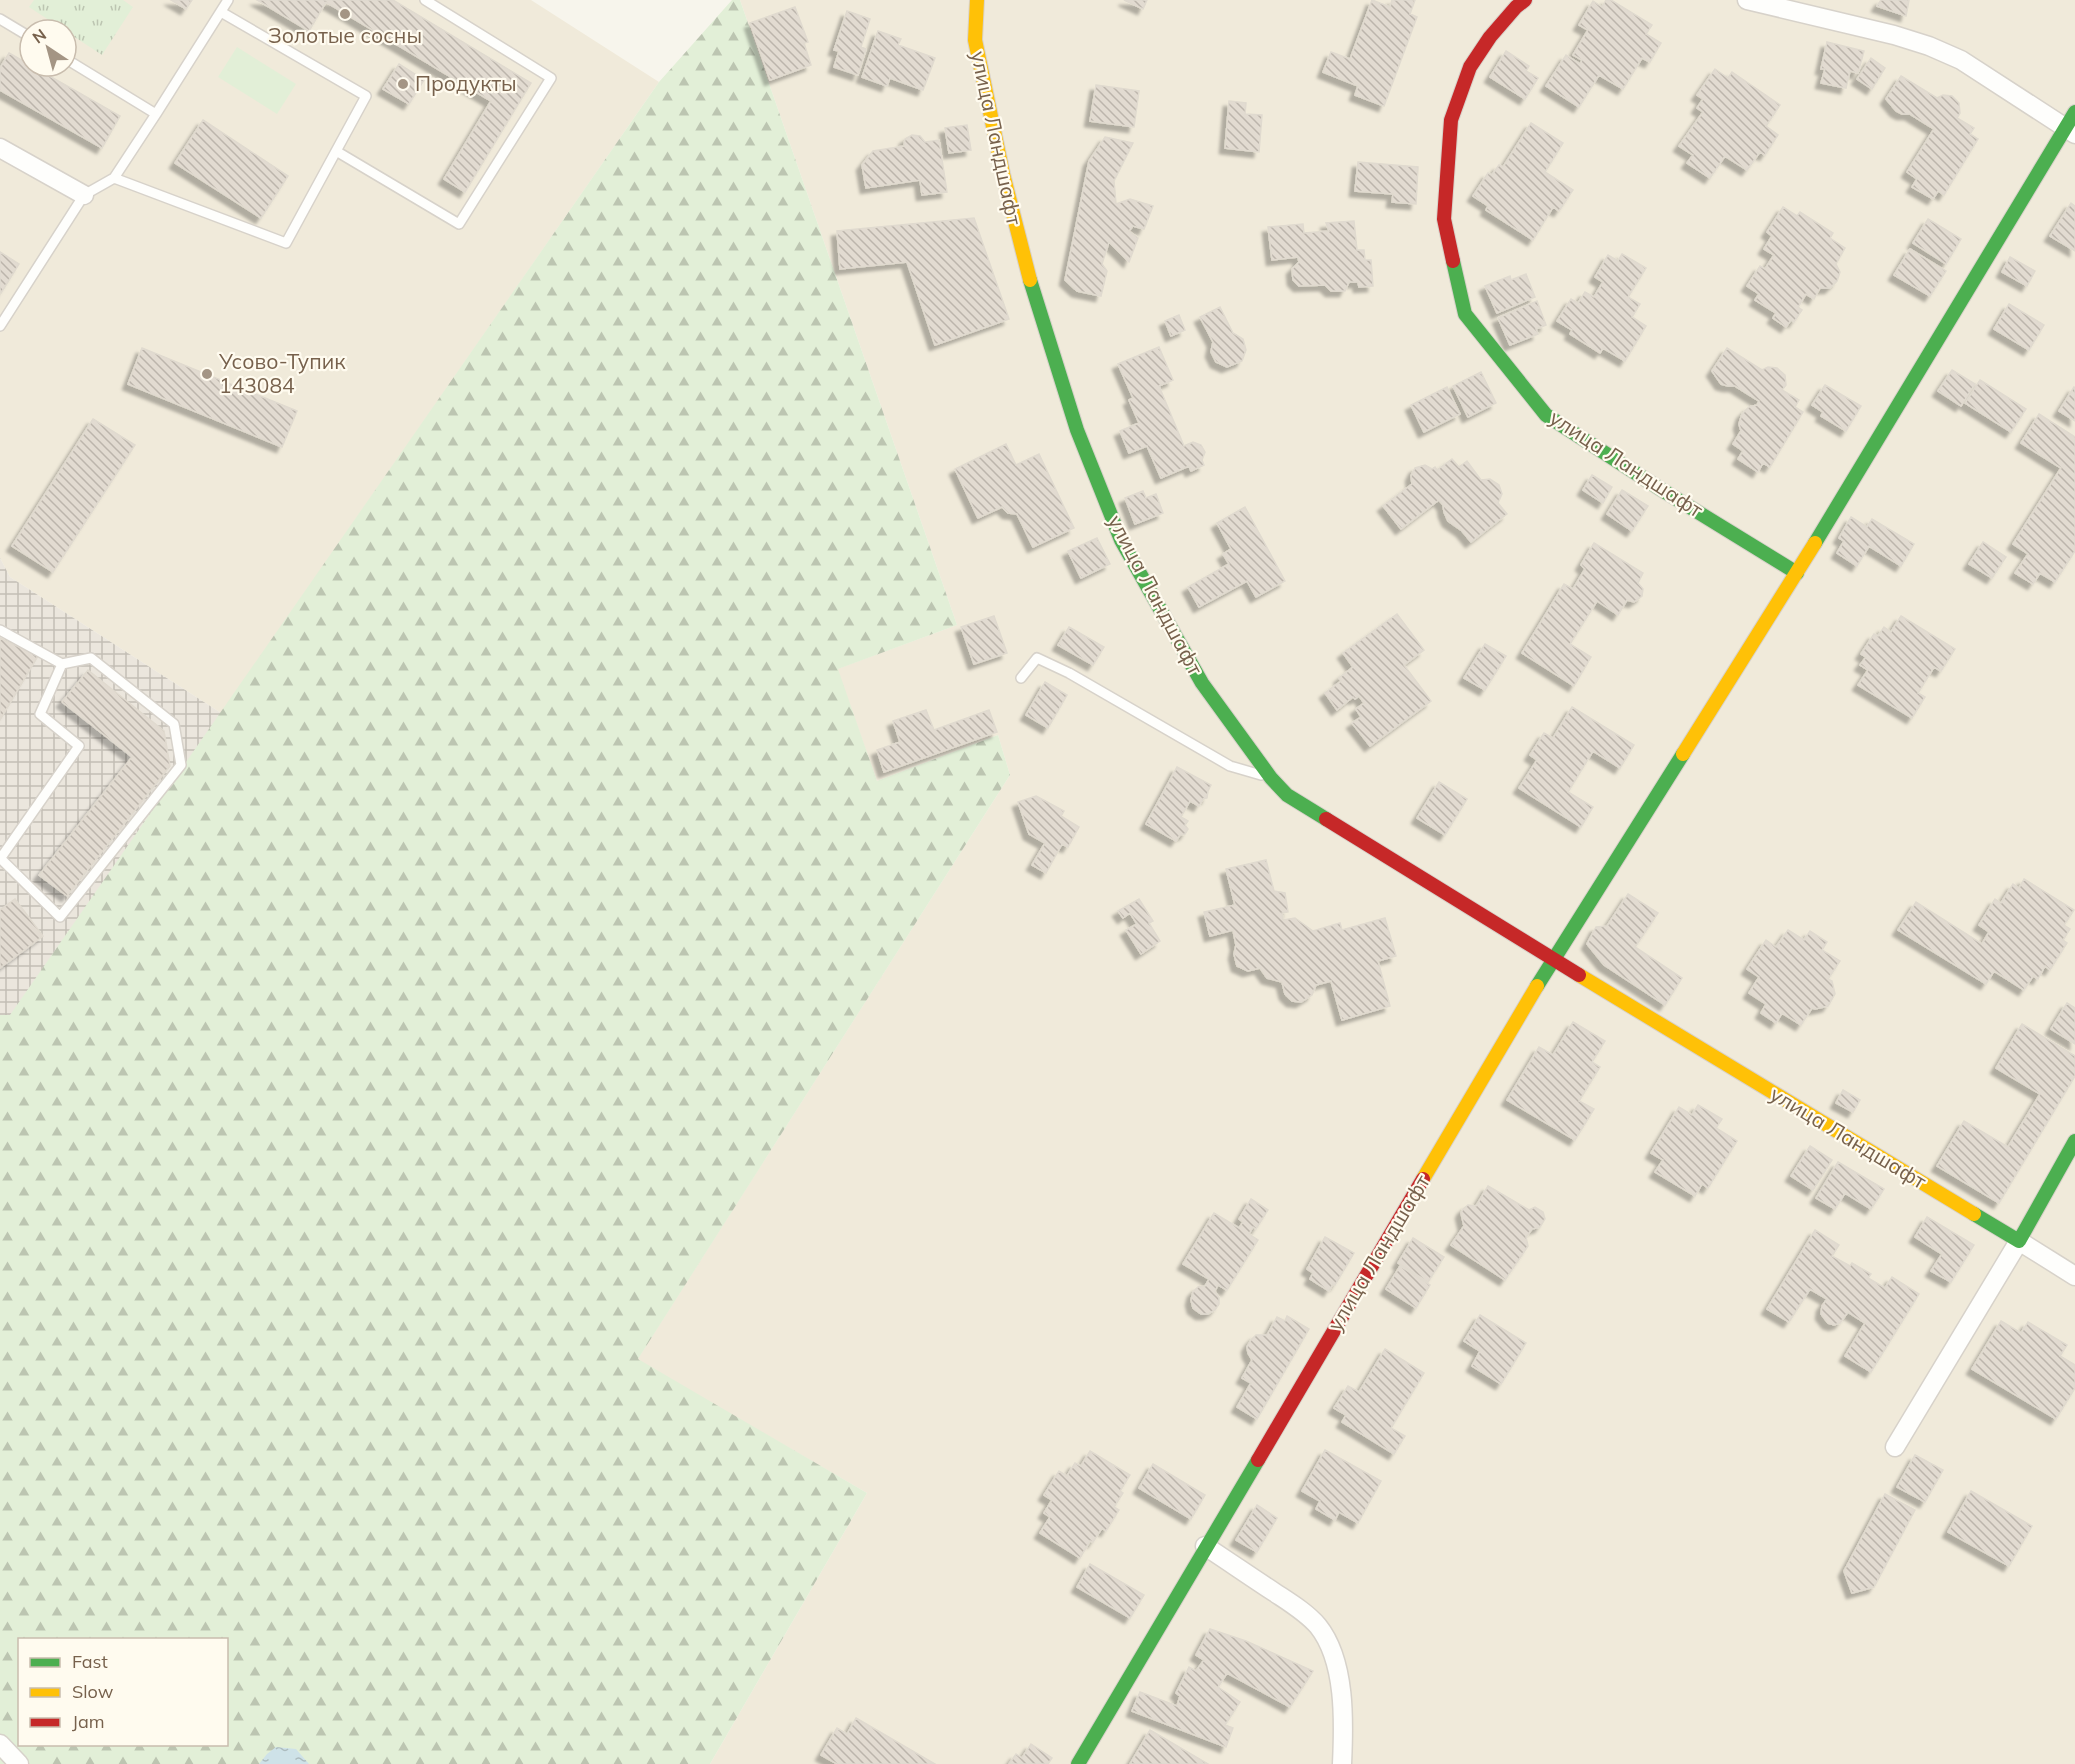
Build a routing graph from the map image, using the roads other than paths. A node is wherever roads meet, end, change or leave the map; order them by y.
1 (228, 0) edge
2 (425, 0) edge
3 (977, 0) edge
4 (1525, 0) edge
5 (1747, 0) edge
6 (221, 12) junction
7 (0, 19) edge
8 (18, 30) edge
9 (78, 66) edge
10 (2075, 112) edge
11 (156, 114) junction
12 (2071, 131) edge
13 (0, 148) edge
14 (336, 151) junction
15 (114, 178) junction
16 (84, 195) junction
17 (0, 326) edge
18 (1797, 573) junction
19 (0, 630) edge
20 (62, 664) junction
21 (1021, 678) dead end
22 (1272, 778) junction
23 (0, 859) edge
24 (1553, 959) junction
25 (2075, 1142) edge
26 (2019, 1241) junction
27 (2075, 1276) edge
28 (1895, 1447) dead end
29 (1205, 1546) junction
30 (0, 1744) edge
31 (19, 1764) edge
32 (1078, 1764) edge
33 (1342, 1764) edge

1 - 6 lane
2 - 14 lane
3 - 22 street, улица Ландшафт
4 - 18 street, улица Ландшафт
5 - 12 street
6 - 11 lane
6 - 14 lane
7 - 8 lane
9 - 11 lane
10 - 12 street, улица Ландшафт
11 - 15 lane
12 - 18 street, улица Ландшафт
13 - 16 street
14 - 15 lane
15 - 16 lane
16 - 17 lane
18 - 24 street, улица Ландшафт
19 - 20 lane
20 - 23 lane
20 - 23 lane
21 - 22 lane
22 - 24 street, улица Ландшафт
24 - 26 street, улица Ландшафт
24 - 29 street, улица Ландшафт
25 - 26 street
26 - 27 street, улица Ландшафт
26 - 28 street
29 - 32 street, улица Ландшафт
29 - 33 street
30 - 31 street

